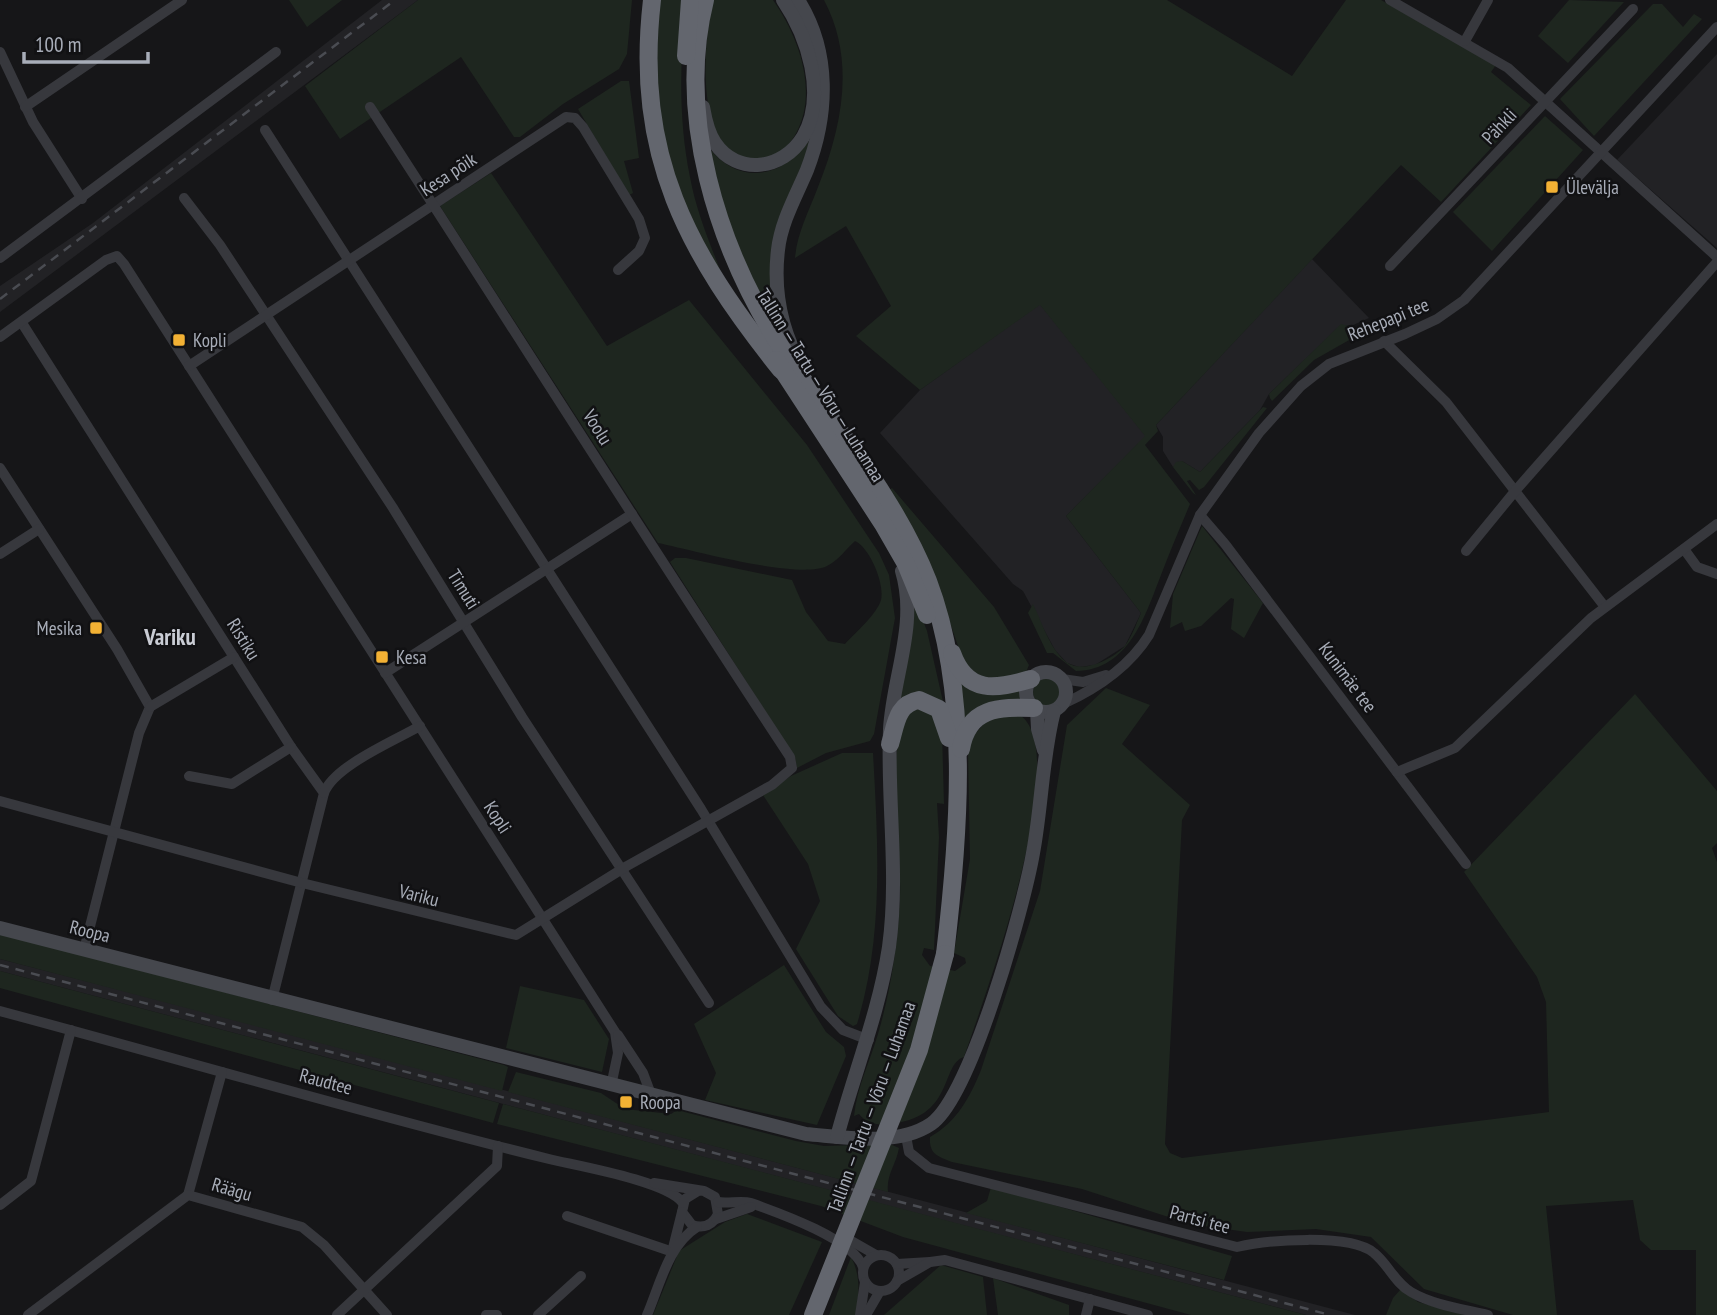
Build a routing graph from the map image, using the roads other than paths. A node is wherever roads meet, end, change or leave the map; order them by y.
1 (182, 0) edge
2 (652, 0) edge
3 (690, 0) edge
4 (705, 0) edge
5 (783, 0) edge
6 (798, 0) edge
7 (1390, 0) edge
8 (1488, 0) edge
9 (1633, 9) dead end
10 (1717, 27) edge
11 (1465, 41) junction
12 (0, 52) edge
13 (276, 52) dead end
14 (698, 68) junction
15 (1545, 103) junction
16 (25, 107) junction
17 (370, 107) dead end
18 (265, 130) dead end
19 (1600, 153) junction
20 (184, 198) dead end
21 (82, 199) junction
22 (432, 205) junction
23 (1717, 257) edge
24 (0, 258) edge
25 (350, 261) junction
26 (1717, 262) edge
27 (1390, 266) dead end
28 (618, 270) dead end
29 (266, 316) junction
30 (22, 323) junction
31 (0, 337) edge
32 (1384, 341) junction
33 (189, 366) junction
34 (794, 387) junction
35 (841, 433) junction
36 (0, 468) edge
37 (1516, 490) junction
38 (632, 514) junction
39 (1199, 515) junction
40 (883, 524) junction
41 (1717, 524) edge
42 (39, 529) junction
43 (1684, 550) junction
44 (1466, 551) dead end
45 (0, 554) edge
46 (546, 569) junction
47 (1717, 574) edge
48 (1605, 607) junction
49 (939, 613) junction
50 (463, 622) junction
51 (234, 657) junction
52 (1117, 671) junction
53 (386, 673) junction
54 (1031, 679) junction
55 (1062, 679) junction
56 (150, 707) junction
57 (1059, 707) junction
58 (1035, 709) junction
59 (420, 726) junction
60 (890, 744) junction
61 (291, 747) junction
62 (1045, 753) junction
63 (792, 768) joint
64 (1397, 772) junction
65 (189, 776) dead end
66 (956, 783) junction
67 (324, 793) junction
68 (0, 802) edge
69 (708, 820) junction
70 (114, 833) junction
71 (1465, 864) dead end
72 (622, 869) junction
73 (302, 883) junction
74 (544, 921) junction
75 (0, 928) edge
76 (84, 950) junction
77 (272, 1000) junction
78 (709, 1003) dead end
79 (0, 1011) edge
80 (71, 1030) junction
81 (615, 1032) junction
82 (869, 1040) junction
83 (222, 1072) junction
84 (643, 1073) junction
85 (613, 1078) junction
86 (652, 1097) junction
87 (848, 1106) junction
88 (906, 1136) junction
89 (838, 1137) junction
90 (854, 1137) junction
91 (498, 1146) junction
92 (644, 1183) junction
93 (698, 1191) junction
94 (188, 1195) junction
95 (718, 1202) junction
96 (0, 1205) edge
97 (755, 1205) junction
98 (683, 1208) junction
99 (568, 1216) dead end
100 (716, 1219) junction
101 (697, 1227) junction
102 (813, 1228) junction
103 (673, 1252) junction
104 (876, 1255) junction
105 (930, 1262) junction
106 (897, 1264) junction
107 (863, 1266) junction
108 (581, 1276) dead end
109 (897, 1281) junction
110 (865, 1282) junction
111 (365, 1290) junction
112 (880, 1291) junction
113 (1090, 1299) junction
114 (28, 1315) edge
115 (337, 1315) edge
116 (387, 1315) edge
117 (486, 1315) edge
118 (497, 1315) edge
119 (538, 1315) edge
120 (647, 1315) edge
121 (813, 1315) edge
122 (860, 1315) edge
123 (866, 1315) edge
124 (1086, 1315) edge
125 (1148, 1315) edge
126 (1488, 1315) edge

1 - 16 street
2 - 34 highway
3 - 34 highway, Tallinn — Tartu — Võru — Luhamaa
4 - 14 highway, Tallinn — Tartu — Võru — Luhamaa
5 - 14 street
6 - 35 street
7 - 11 street
8 - 11 street
9 - 15 street, Pähkli
10 - 19 street, Rehepapi tee
11 - 15 street
12 - 16 street
13 - 21 street
14 - 35 highway, Tallinn — Tartu — Võru — Luhamaa
15 - 19 street
15 - 27 street, Pähkli
16 - 21 street
17 - 22 street, Voolu
18 - 25 street
19 - 23 street
19 - 32 street, Rehepapi tee
20 - 29 street, Timuti
21 - 24 street
22 - 25 street, Kesa põik
22 - 28 street, Kesa põik
22 - 38 street, Voolu
25 - 29 street, Kesa põik
25 - 46 street
26 - 37 street
29 - 33 street, Kesa põik
29 - 50 street, Timuti
30 - 31 street
30 - 33 street, Kopli
30 - 51 street, Ristiku
32 - 37 street
32 - 39 street, Rehepapi tee
33 - 53 street, Kopli
34 - 40 highway, Tallinn — Tartu — Võru — Luhamaa
35 - 49 highway, Tallinn — Tartu — Võru — Luhamaa
36 - 42 street
37 - 44 street
37 - 48 street
38 - 46 street
38 - 63 street, Voolu
39 - 52 street, Rehepapi tee
39 - 64 street, Kunimäe tee
40 - 60 street
40 - 66 highway, Tallinn — Tartu — Võru — Luhamaa
41 - 43 street
42 - 45 street
42 - 56 street
43 - 47 street
43 - 48 street
46 - 50 street
46 - 69 street
48 - 64 street
49 - 54 highway
49 - 66 highway, Tallinn — Tartu — Võru — Luhamaa
50 - 53 street
50 - 72 street, Timuti
51 - 56 street
51 - 61 street, Ristiku
52 - 55 street, Rehepapi tee
52 - 57 street, Rehepapi tee
53 - 59 street, Kopli
54 - 55 street
54 - 58 street
55 - 57 street
56 - 70 street
57 - 58 street
57 - 62 street
58 - 62 street
58 - 66 highway
59 - 67 street
59 - 74 street, Kopli
60 - 66 highway
60 - 82 street
61 - 65 street
61 - 67 street, Ristiku
62 - 88 street
63 - 69 street, Variku
64 - 71 street, Kunimäe tee
66 - 121 highway, Tallinn — Tartu — Võru — Luhamaa, bridge
67 - 73 street
68 - 70 street, Variku
69 - 72 street, Variku
69 - 82 street
70 - 73 street, Variku
70 - 76 street
72 - 74 street, Variku
72 - 78 street, Timuti
73 - 74 street, Variku
73 - 77 street
74 - 81 street, Kopli
75 - 76 street, Roopa
76 - 77 street, Roopa
77 - 85 street, Roopa
79 - 80 street, Raudtee
80 - 83 street, Raudtee
80 - 96 street
81 - 84 street, Kopli
81 - 85 street
82 - 87 street
83 - 91 street, Raudtee
83 - 94 street
84 - 85 street
84 - 86 street, Kopli
85 - 86 street, Roopa
86 - 89 street, Roopa
87 - 89 street
87 - 90 street
88 - 90 street, Roopa
88 - 126 street, Partsi tee
89 - 90 street, Roopa
91 - 92 street, Raudtee
91 - 111 street
92 - 93 street, Raudtee
92 - 98 street, Raudtee
93 - 95 street, Raudtee
93 - 98 street
94 - 111 street, Räägu
94 - 114 street, Räägu
95 - 97 street, Raudtee
95 - 100 street
97 - 100 street
97 - 102 street, Raudtee
98 - 101 street, Raudtee
98 - 103 street
99 - 103 street
100 - 101 street
101 - 103 street
102 - 104 street, Raudtee
102 - 107 street, Raudtee
103 - 120 street
104 - 106 street, Raudtee
104 - 107 street
105 - 106 street, Raudtee
105 - 109 street
105 - 113 street, Raudtee
106 - 109 street
107 - 110 street
108 - 119 street
109 - 112 street
110 - 112 street
110 - 122 street
111 - 115 street
111 - 116 street, Räägu
112 - 123 street
113 - 124 street
113 - 125 street, Raudtee
117 - 118 street

